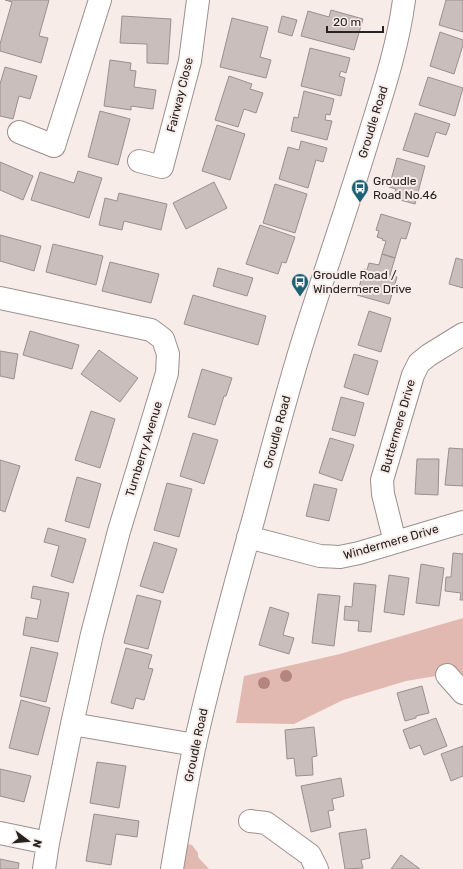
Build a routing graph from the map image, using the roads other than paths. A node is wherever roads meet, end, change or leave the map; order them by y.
1 (100, 0) edge
2 (198, 0) edge
3 (404, 0) edge
4 (19, 132) dead end
5 (139, 161) dead end
6 (0, 298) edge
7 (463, 334) edge
8 (463, 522) edge
9 (248, 538) junction
10 (395, 542) junction
11 (447, 675) dead end
12 (463, 693) edge
13 (72, 724) junction
14 (195, 745) junction
15 (250, 821) dead end
16 (0, 833) edge
17 (48, 843) junction
18 (44, 869) edge
19 (172, 869) edge
20 (317, 869) edge

1 - 4 street
2 - 5 street, Fairway Close
3 - 9 street, Groudle Road
6 - 13 street, Turnberry Avenue
7 - 10 street, Buttermere Drive
8 - 10 street, Windermere Drive
9 - 10 street, Windermere Drive
9 - 14 street, Groudle Road
11 - 12 street
13 - 14 street
13 - 17 street, Turnberry Avenue
14 - 19 street, Groudle Road
15 - 20 street
16 - 17 street
17 - 18 street, Turnberry Avenue

